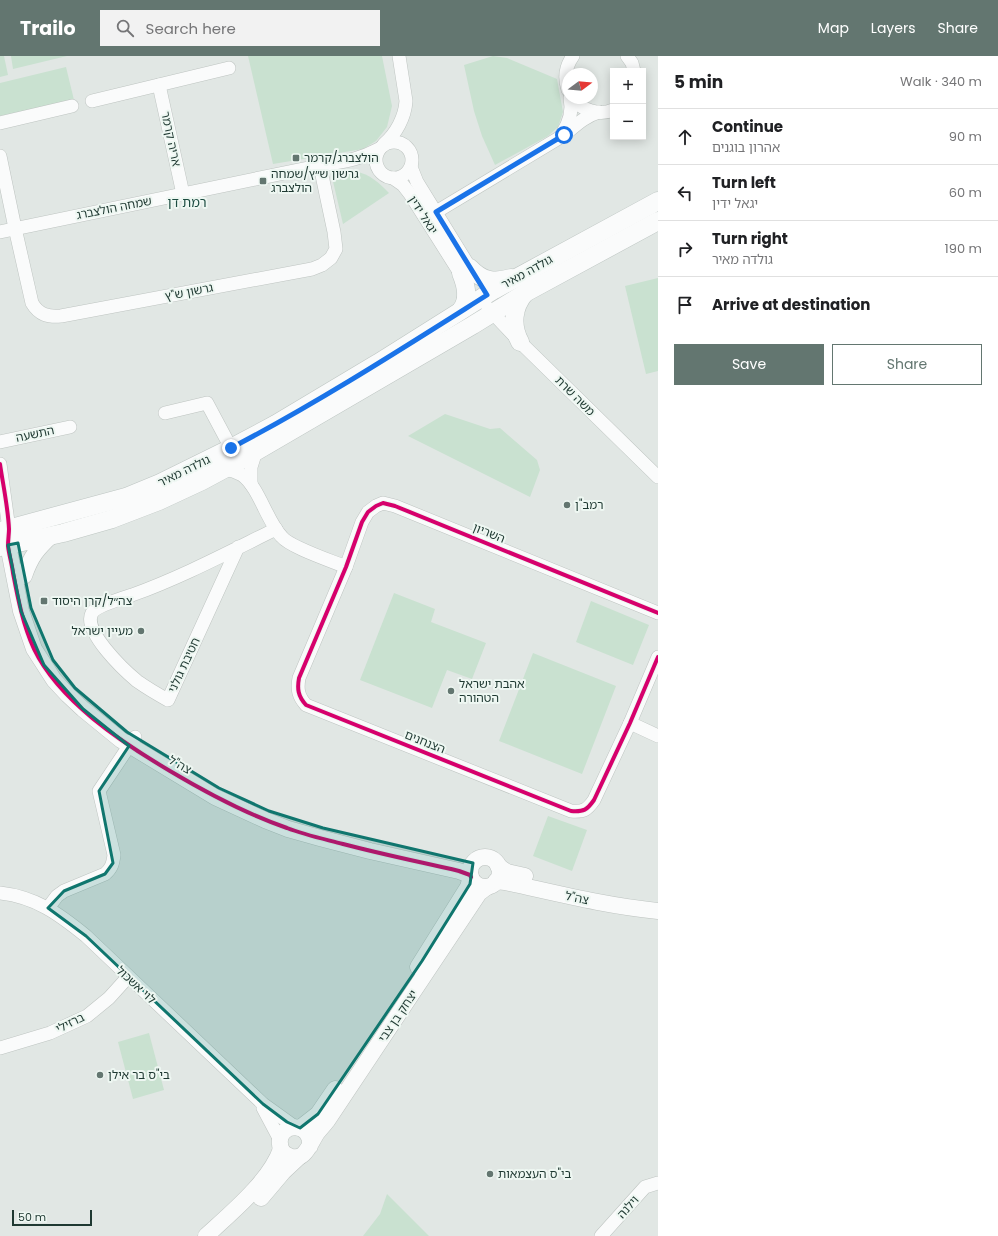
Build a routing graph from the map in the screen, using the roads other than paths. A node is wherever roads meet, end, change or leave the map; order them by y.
1 (399, 56) edge
2 (573, 56) edge
3 (628, 56) edge
4 (229, 68) dead end
5 (567, 68) edge
6 (633, 68) edge
7 (160, 85) junction
8 (92, 101) dead end
9 (571, 104) edge
10 (578, 104) edge
11 (72, 106) dead end
12 (610, 111) edge
13 (599, 112) junction
14 (402, 120) junction
15 (0, 124) edge
16 (558, 139) junction
17 (382, 147) junction
18 (409, 150) junction
19 (0, 156) edge
20 (346, 162) junction
21 (320, 166) junction
22 (411, 167) junction
23 (379, 171) junction
24 (393, 178) junction
25 (183, 194) junction
26 (658, 201) edge
27 (436, 212) junction
28 (658, 221) edge
29 (15, 228) junction
30 (0, 232) edge
31 (465, 271) junction
32 (520, 276) junction
33 (525, 293) junction
34 (483, 297) junction
35 (461, 310) junction
36 (494, 313) junction
37 (520, 342) junction
38 (165, 413) dead end
39 (70, 427) dead end
40 (0, 442) edge
41 (231, 448) junction
42 (256, 451) junction
43 (0, 464) edge
44 (225, 469) junction
45 (658, 477) edge
46 (250, 484) junction
47 (276, 529) junction
48 (52, 535) junction
49 (7, 539) edge
50 (238, 547) junction
51 (346, 566) junction
52 (24, 576) junction
53 (658, 613) edge
54 (658, 657) edge
55 (630, 723) junction
56 (658, 736) edge
57 (132, 742) junction
58 (471, 872) junction
59 (494, 878) junction
60 (0, 893) edge
61 (658, 901) edge
62 (48, 908) junction
63 (658, 911) edge
64 (128, 977) junction
65 (0, 1048) edge
66 (258, 1100) junction
67 (297, 1127) junction
68 (280, 1144) junction
69 (304, 1151) junction
70 (658, 1183) edge
71 (206, 1236) edge
72 (222, 1236) edge
73 (601, 1236) edge

1 - 14 street
2 - 5 street
3 - 6 street
4 - 7 street
7 - 8 street
7 - 25 street, אריה קרמר
9 - 16 street
10 - 13 street
11 - 15 street
12 - 13 street
13 - 16 street
14 - 17 street
14 - 18 street
16 - 27 street
17 - 18 street
17 - 20 street, שמחה הולצברג
17 - 23 street
18 - 22 street
19 - 29 street
20 - 21 street, שמחה הולצברג
20 - 23 street, שמחה הולצברג
21 - 25 street, שמחה הולצברג
21 - 29 street, גרשון ש"ץ
22 - 24 street
22 - 27 street, יגאל ידין
23 - 24 street
24 - 31 street, יגאל ידין
25 - 29 street, שמחה הולצברג
26 - 32 main road, גולדה מאיר
27 - 31 street, יגאל ידין
28 - 33 main road, גולדה מאיר
29 - 30 street, שמחה הולצברג
31 - 32 main road
31 - 34 street, יגאל ידין
31 - 35 main road
32 - 34 main road, גולדה מאיר
33 - 36 main road, גולדה מאיר
33 - 37 main road
34 - 35 main road, גולדה מאיר
34 - 36 street, יגאל ידין
35 - 41 main road, גולדה מאיר
36 - 37 street, משה שרת
36 - 42 main road, גולדה מאיר
37 - 45 street, משה שרת
38 - 41 street
39 - 40 street, התשעה
41 - 49 main road, גולדה מאיר
42 - 44 main road, גולדה מאיר
42 - 46 street
43 - 49 street
44 - 46 street
44 - 48 main road, גולדה מאיר
46 - 47 street
47 - 50 street, חטיבת גולני
47 - 51 street
48 - 49 main road, גולדה מאיר
48 - 52 street
49 - 52 street, צה"ל
49 - 57 street, צה"ל
50 - 50 street, חטיבת גולני
51 - 53 street, השריון
51 - 55 street, הצנחנים
52 - 57 street, צה"ל
54 - 55 street
55 - 56 street
57 - 58 street, צה"ל
57 - 62 street
58 - 59 street
58 - 59 street
58 - 67 street, יצחק בן צבי
59 - 61 street, צה"ל
59 - 63 street, צה"ל
59 - 69 street, יצחק בן צבי
60 - 62 street, לוי אשכול
62 - 64 street, לוי אשכול
64 - 65 street, ברזילי
64 - 66 street, לוי אשכול
66 - 67 street, לוי אשכול
66 - 68 street, לוי אשכול
67 - 68 street
67 - 69 street
68 - 69 street
68 - 71 street
69 - 72 street, יצחק בן צבי
70 - 73 street, וילנה

